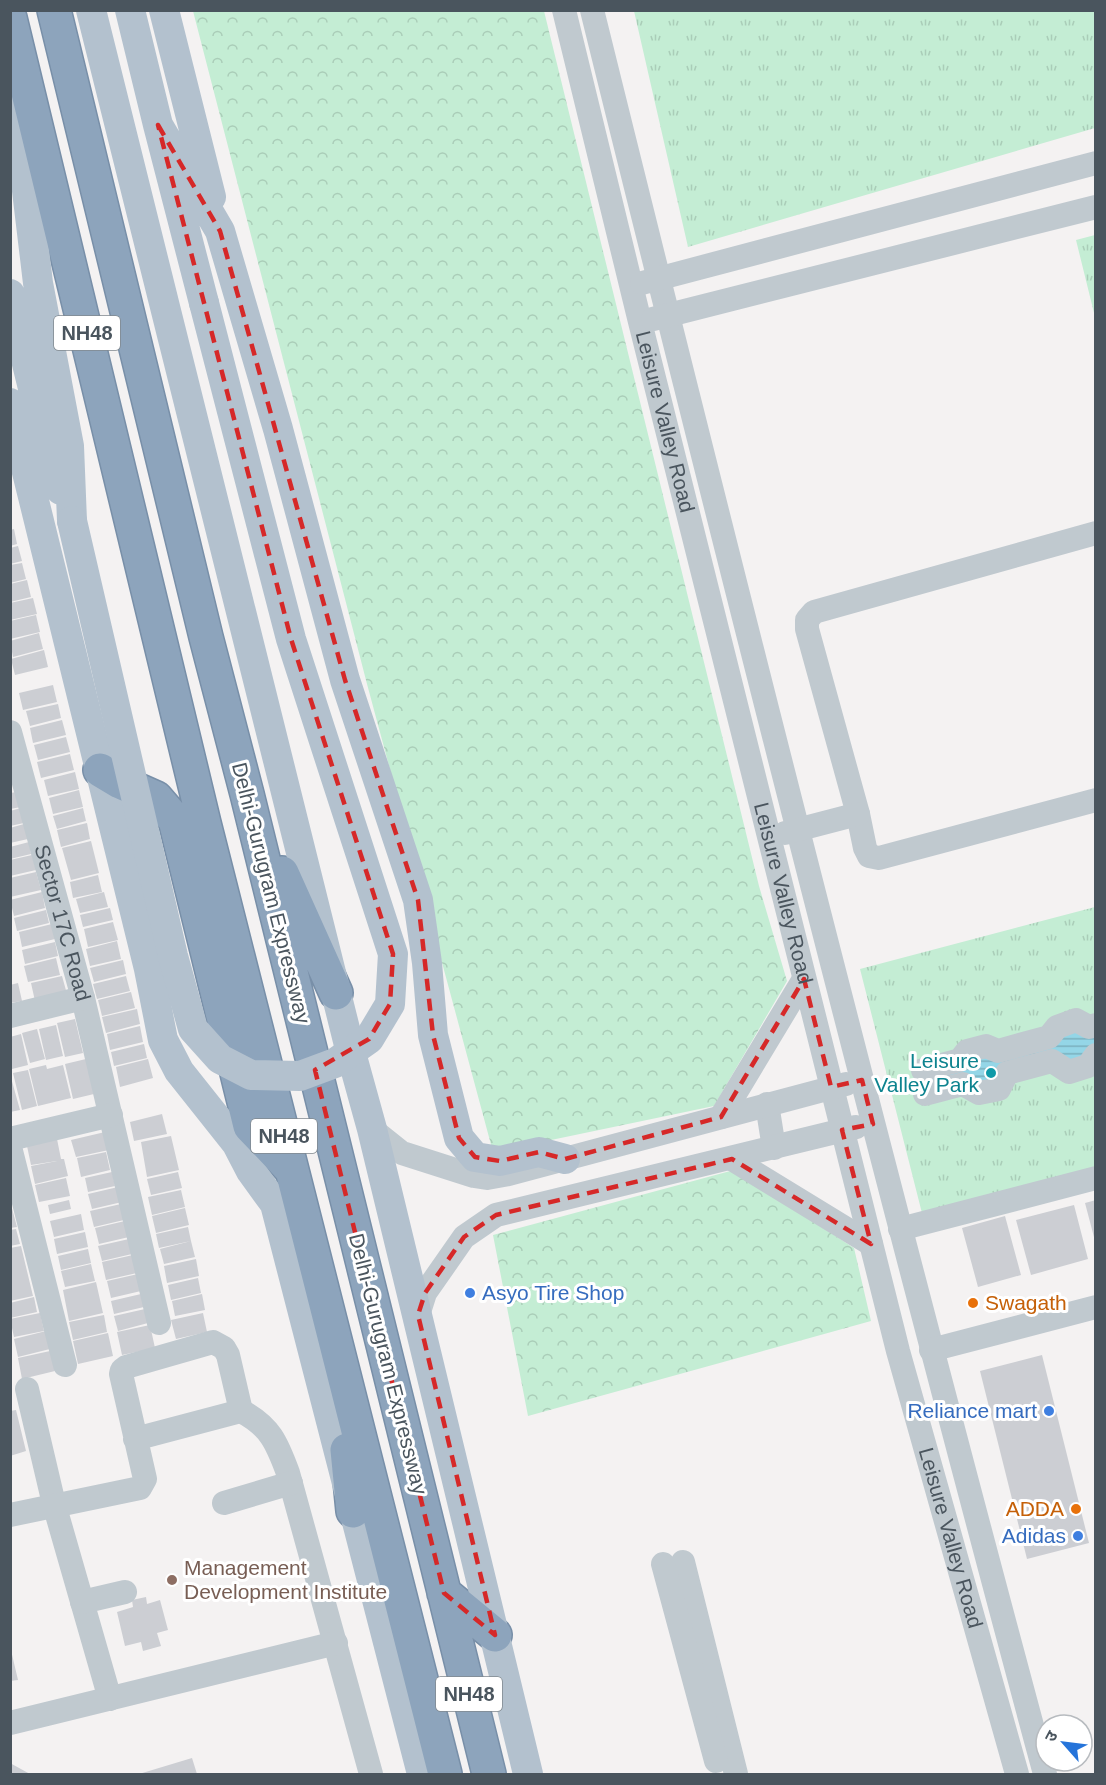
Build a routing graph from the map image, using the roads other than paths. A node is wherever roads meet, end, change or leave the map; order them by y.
1 (54, 10) edge
2 (91, 10) edge
3 (130, 10) edge
4 (164, 10) edge
5 (564, 10) edge
6 (592, 10) edge
7 (10, 18) edge
8 (10, 56) edge
9 (158, 125) junction
10 (1095, 163) edge
11 (1095, 207) edge
12 (219, 231) junction
13 (658, 278) junction
14 (632, 287) junction
15 (10, 294) edge
16 (667, 316) junction
17 (640, 322) junction
18 (10, 403) edge
19 (72, 521) junction
20 (1095, 533) edge
21 (10, 732) edge
22 (100, 770) junction
23 (247, 794) junction
24 (1095, 800) edge
25 (858, 814) junction
26 (799, 829) junction
27 (769, 839) junction
28 (804, 979) junction
29 (336, 993) junction
30 (82, 998) junction
31 (10, 1016) edge
32 (1095, 1025) edge
33 (1095, 1055) edge
34 (923, 1070) dead end
35 (862, 1080) junction
36 (831, 1087) junction
37 (925, 1094) dead end
38 (767, 1104) junction
39 (111, 1115) junction
40 (721, 1116) junction
41 (873, 1124) junction
42 (372, 1129) junction
43 (842, 1130) junction
44 (10, 1139) edge
45 (10, 1147) edge
46 (774, 1148) junction
47 (565, 1159) junction
48 (732, 1159) junction
49 (292, 1170) junction
50 (1095, 1178) edge
51 (900, 1229) junction
52 (871, 1244) junction
53 (1095, 1307) edge
54 (418, 1315) junction
55 (159, 1323) dead end
56 (336, 1340) junction
57 (931, 1350) junction
58 (65, 1365) dead end
59 (27, 1389) dead end
60 (241, 1411) junction
61 (135, 1439) junction
62 (291, 1483) junction
63 (224, 1503) dead end
64 (54, 1504) junction
65 (464, 1506) junction
66 (353, 1511) junction
67 (10, 1515) edge
68 (432, 1545) junction
69 (673, 1563) dead end
70 (125, 1592) dead end
71 (681, 1595) junction
72 (82, 1602) junction
73 (447, 1603) junction
74 (495, 1635) junction
75 (336, 1643) junction
76 (110, 1699) junction
77 (10, 1723) edge
78 (371, 1774) edge
79 (422, 1774) edge
80 (445, 1774) edge
81 (489, 1774) edge
82 (528, 1774) edge
83 (720, 1774) edge
84 (736, 1774) edge
85 (1017, 1774) edge
86 (1045, 1774) edge

1 - 23 highway, Delhi-Gurugram Expressway / NH48
2 - 29 main road
3 - 9 main road
4 - 12 main road
5 - 14 street, Leisure Valley Road
6 - 13 street, Leisure Valley Road
7 - 49 highway, Delhi-Gurugram Expressway / NH48
8 - 19 main road
9 - 12 main road
9 - 19 main road, bridge
10 - 13 street
11 - 16 street
12 - 47 main road
13 - 14 street
13 - 16 street, Leisure Valley Road
14 - 17 street, Leisure Valley Road
15 - 19 main road
16 - 17 street
16 - 26 street, Leisure Valley Road
17 - 27 street, Leisure Valley Road
18 - 22 main road
20 - 25 street
21 - 30 street, Sector 17C Road
22 - 49 highway
22 - 66 main road
23 - 29 highway
23 - 68 highway, Delhi-Gurugram Expressway / NH48
24 - 25 street
25 - 26 street
26 - 27 street
26 - 35 street, Leisure Valley Road
27 - 28 street, Leisure Valley Road
28 - 36 street, Leisure Valley Road
28 - 40 street
29 - 42 main road
30 - 31 street
30 - 39 street, Sector 17C Road
32 - 34 street
33 - 37 street
35 - 36 street
35 - 41 street, Leisure Valley Road
36 - 38 street
36 - 43 street, Leisure Valley Road
38 - 40 street
38 - 46 street
39 - 44 street
39 - 55 street, Sector 17C Road
40 - 47 street
41 - 43 street
41 - 51 street, Leisure Valley Road
42 - 47 street
42 - 54 main road
43 - 46 street
43 - 52 street, Leisure Valley Road
45 - 58 street
46 - 48 street
48 - 52 street
48 - 54 street
49 - 56 highway, Delhi-Gurugram Expressway / NH48
50 - 51 street
51 - 57 street, Leisure Valley Road
52 - 85 street, Leisure Valley Road
53 - 57 street
54 - 65 main road
56 - 66 highway
56 - 80 highway, Delhi-Gurugram Expressway / NH48
57 - 86 street, Leisure Valley Road
59 - 64 street
60 - 61 street
60 - 61 street
60 - 62 street
61 - 64 street
62 - 63 street
62 - 75 street
64 - 67 street
64 - 72 street
65 - 68 main road
65 - 74 main road
66 - 79 main road
68 - 73 highway, Delhi-Gurugram Expressway / NH48
69 - 71 street
70 - 72 street
71 - 83 street
71 - 84 street
72 - 76 street
73 - 74 highway
73 - 81 highway, Delhi-Gurugram Expressway / NH48
74 - 82 main road
75 - 76 street
75 - 78 street
76 - 77 street

